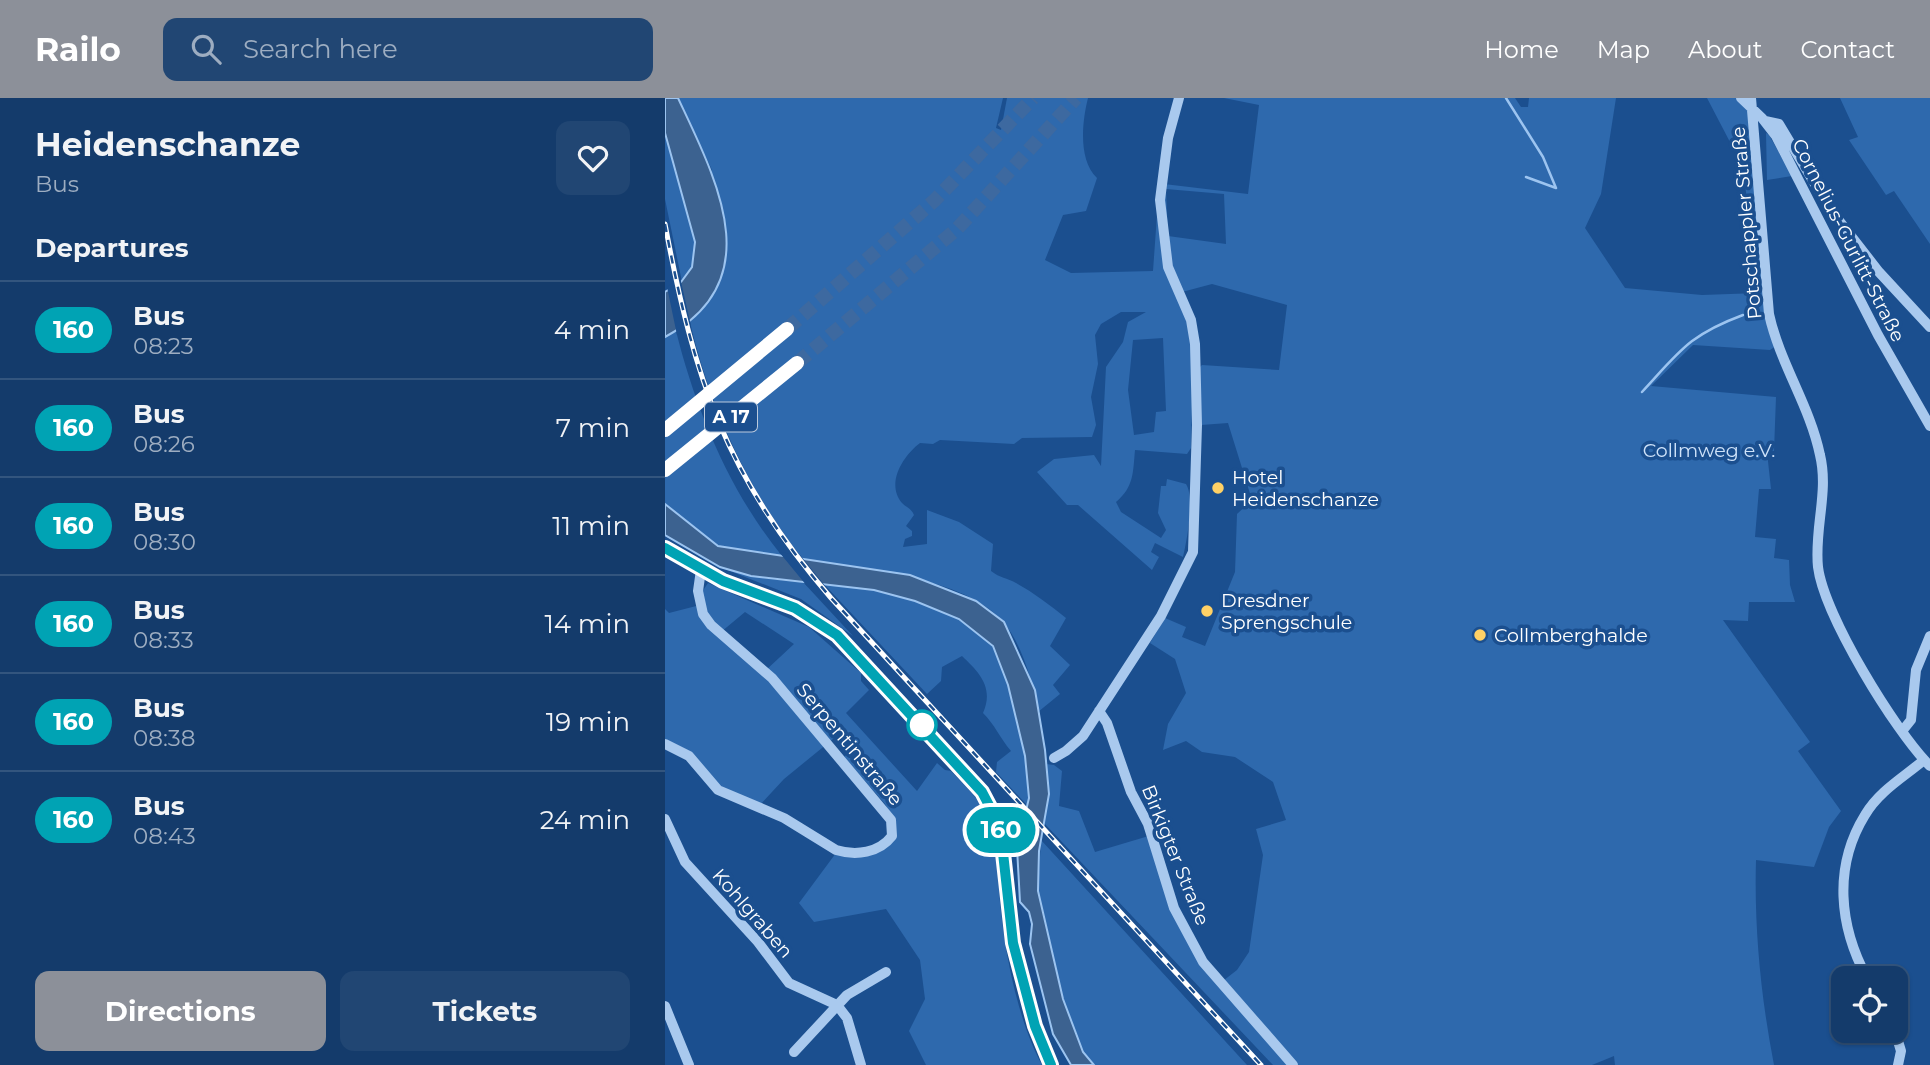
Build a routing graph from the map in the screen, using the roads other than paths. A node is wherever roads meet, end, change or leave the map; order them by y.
1 (1179, 98) edge
2 (1741, 98) edge
3 (1751, 98) edge
4 (1753, 110) junction
5 (1765, 121) junction
6 (1930, 327) edge
7 (787, 329) tunnel mouth
8 (797, 363) tunnel mouth
9 (1930, 426) edge
10 (665, 430) edge
11 (665, 470) edge
12 (665, 548) edge
13 (701, 570) junction
14 (1930, 636) edge
15 (1099, 711) junction
16 (1903, 730) junction
17 (665, 744) edge
18 (1054, 758) dead end
19 (1927, 763) edge
20 (665, 819) edge
21 (1862, 966) edge
22 (886, 972) dead end
23 (837, 1005) junction
24 (665, 1006) edge
25 (668, 1023) edge
26 (1899, 1043) edge
27 (794, 1052) dead end
28 (689, 1065) edge
29 (861, 1065) edge
30 (1051, 1065) edge
31 (1293, 1065) edge
32 (1898, 1065) edge

1 - 15 street
2 - 4 street, Cornelius-Gurlitt-Straße
3 - 4 street, Potschappler Straße
4 - 5 street, Cornelius-Gurlitt-Straße
4 - 16 street, Potschappler Straße
5 - 6 street
5 - 9 street, Cornelius-Gurlitt-Straße
7 - 10 highway, A 17, bridge
8 - 11 highway, A 17, bridge
12 - 13 main road
13 - 17 street, Serpentinstraße
13 - 30 main road
14 - 16 street
15 - 18 street
15 - 31 street, Birkigter Straße
16 - 19 street, Potschappler Straße
19 - 21 street
20 - 23 street, Kohlgraben
22 - 23 street
23 - 27 street
23 - 29 street
24 - 25 street
25 - 28 street
26 - 32 street

